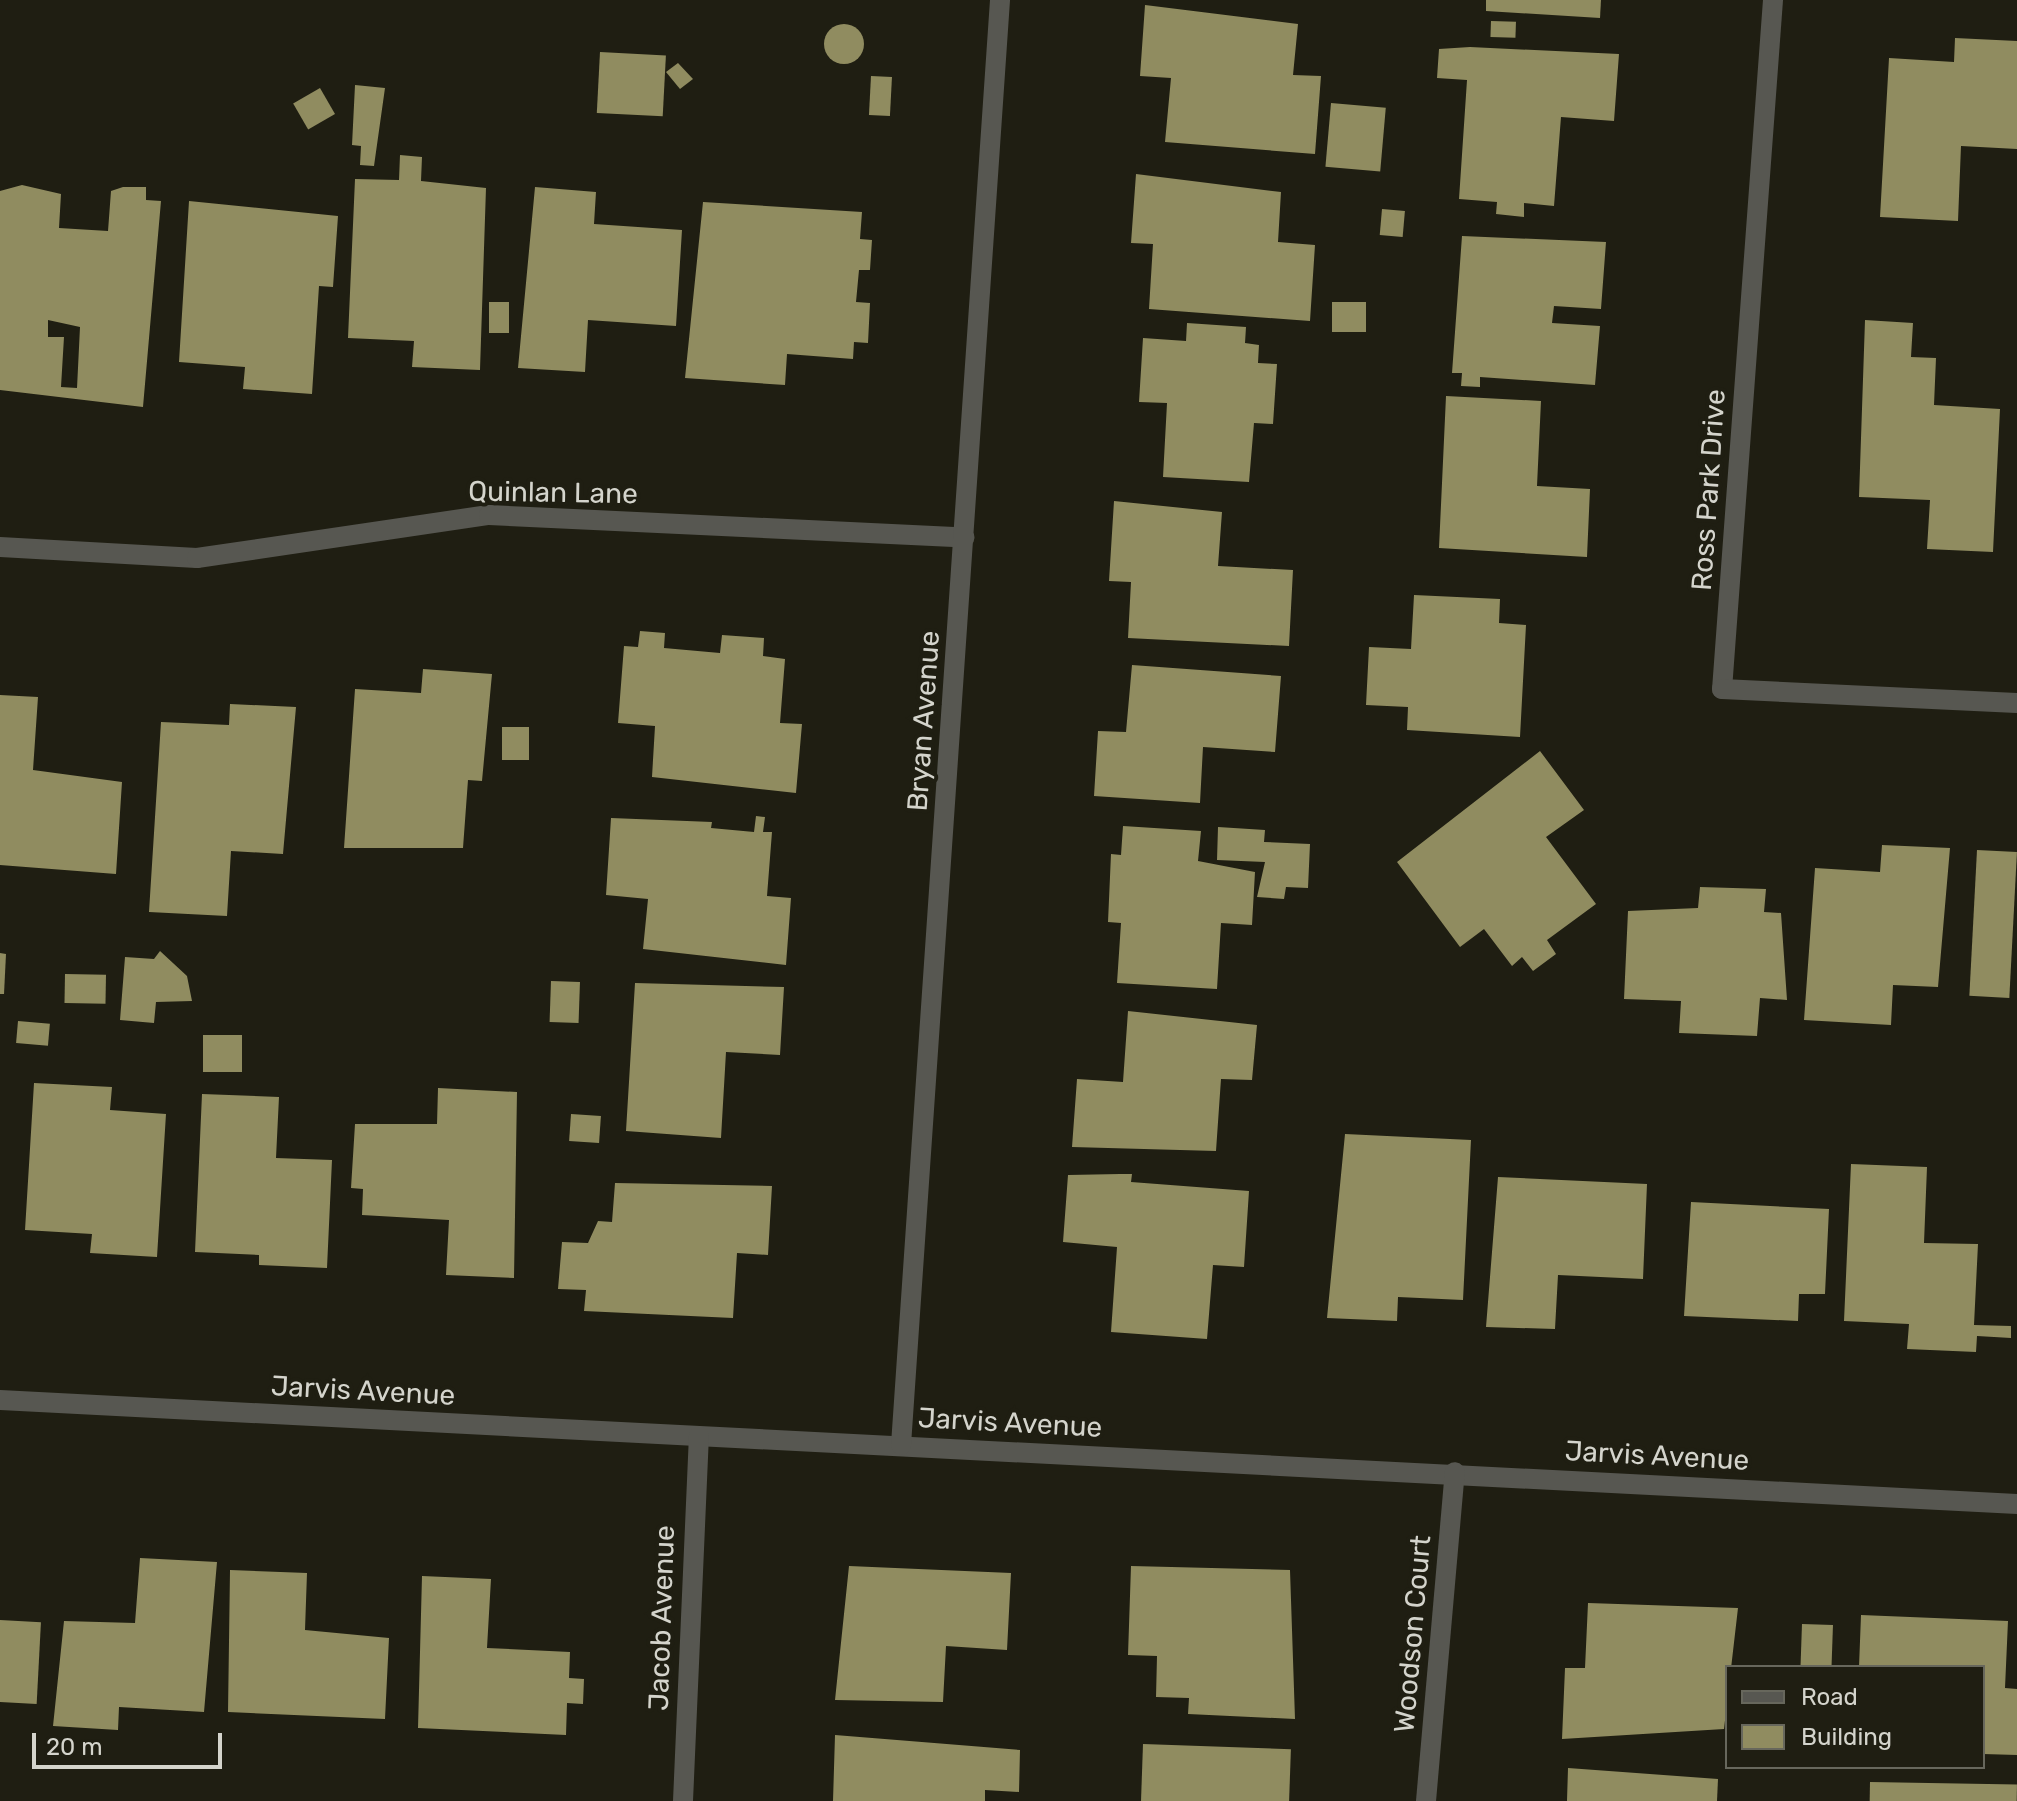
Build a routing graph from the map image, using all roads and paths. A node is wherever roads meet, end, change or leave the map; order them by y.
1 (1000, 0) edge
2 (1773, 0) edge
3 (964, 537) junction
4 (0, 547) edge
5 (2017, 703) edge
6 (0, 1400) edge
7 (699, 1436) junction
8 (901, 1445) junction
9 (1455, 1472) junction
10 (2017, 1504) edge
11 (683, 1801) edge
12 (1426, 1801) edge

1 - 3 street, Bryan Avenue
2 - 5 street, Ross Park Drive
3 - 4 street, Quinlan Lane
3 - 8 street, Bryan Avenue
6 - 7 street, Jarvis Avenue
7 - 8 street, Jarvis Avenue
7 - 11 street, Jacob Avenue
8 - 9 street, Jarvis Avenue
9 - 10 street, Jarvis Avenue
9 - 12 street, Woodson Court

